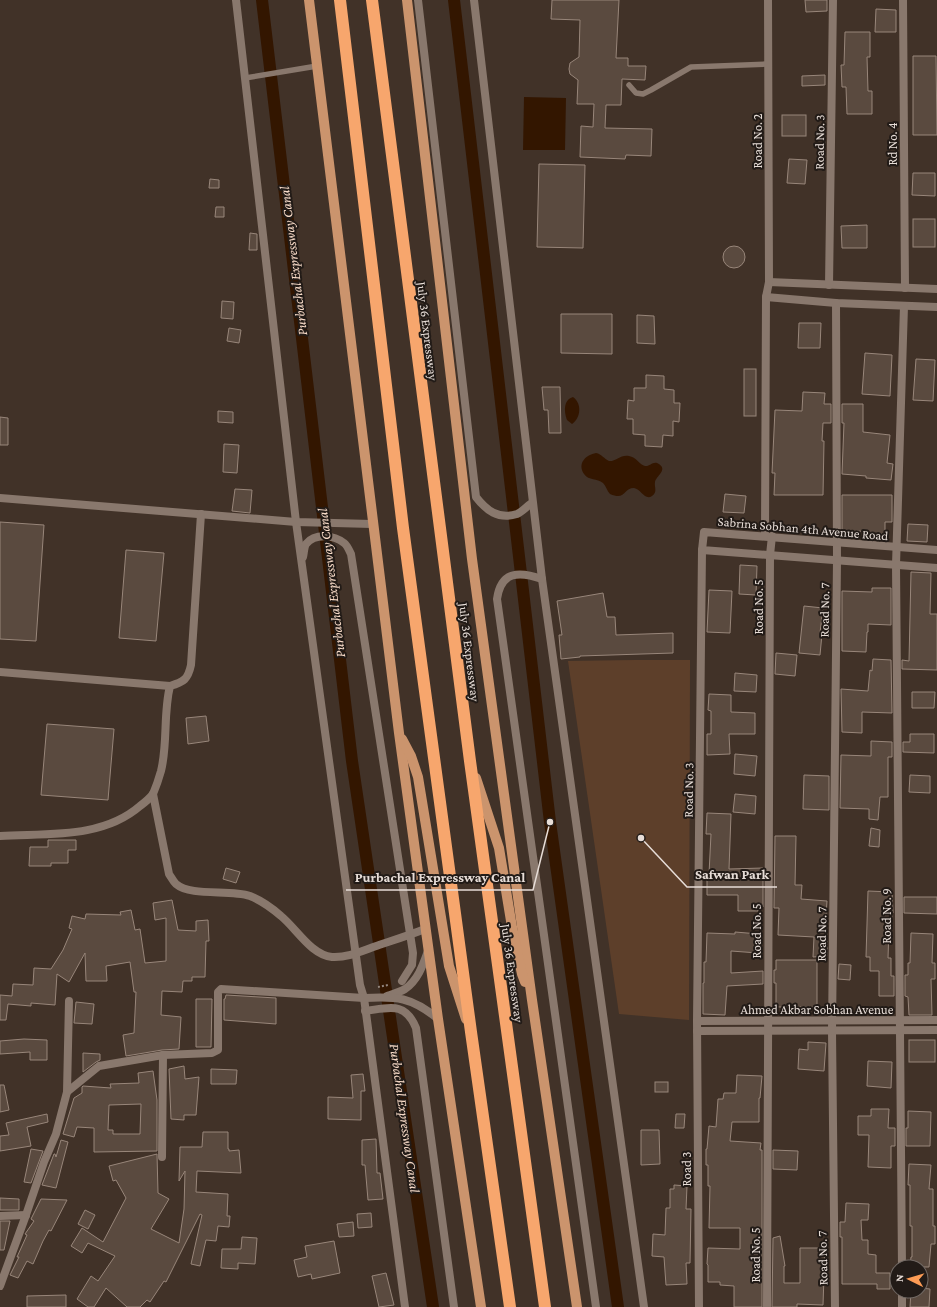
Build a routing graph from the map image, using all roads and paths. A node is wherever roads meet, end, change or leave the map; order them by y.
1 (236, 0) edge
2 (309, 0) edge
3 (340, 0) edge
4 (372, 0) edge
5 (407, 0) edge
6 (418, 0) edge
7 (474, 0) edge
8 (768, 0) edge
9 (832, 0) edge
10 (903, 0) edge
11 (768, 64) junction
12 (317, 66) junction
13 (244, 78) junction
14 (629, 85) dead end
15 (769, 282) junction
16 (829, 285) junction
17 (905, 288) junction
18 (937, 289) edge
19 (766, 296) junction
20 (836, 303) junction
21 (904, 306) junction
22 (937, 307) edge
23 (0, 498) edge
24 (532, 503) junction
25 (201, 514) junction
26 (296, 522) junction
27 (372, 524) junction
28 (768, 536) junction
29 (836, 542) junction
30 (896, 547) junction
31 (702, 550) junction
32 (937, 550) edge
33 (770, 555) junction
34 (837, 560) junction
35 (302, 563) junction
36 (896, 565) junction
37 (937, 568) edge
38 (542, 579) junction
39 (0, 672) edge
40 (170, 686) junction
41 (399, 733) junction
42 (470, 761) junction
43 (152, 794) junction
44 (0, 836) edge
45 (425, 930) junction
46 (428, 951) junction
47 (402, 981) dead end
48 (384, 996) junction
49 (364, 998) junction
50 (532, 1000) junction
51 (69, 1001) dead end
52 (365, 1011) junction
53 (438, 1019) junction
54 (832, 1020) junction
55 (899, 1020) junction
56 (937, 1020) edge
57 (697, 1021) junction
58 (768, 1021) junction
59 (832, 1030) junction
60 (899, 1030) junction
61 (937, 1030) edge
62 (697, 1031) junction
63 (768, 1031) junction
64 (471, 1032) junction
65 (163, 1056) junction
66 (67, 1092) junction
67 (162, 1157) dead end
68 (26, 1215) junction
69 (0, 1216) edge
70 (902, 1259) edge
71 (0, 1286) edge
72 (405, 1307) edge
73 (454, 1307) edge
74 (481, 1307) edge
75 (510, 1307) edge
76 (545, 1307) edge
77 (577, 1307) edge
78 (596, 1307) edge
79 (644, 1307) edge
80 (699, 1307) edge
81 (767, 1307) edge
82 (835, 1307) edge

1 - 13 street
2 - 12 main road
3 - 64 highway
4 - 42 highway, July 36 Expressway
5 - 50 main road
6 - 24 street
7 - 24 street
8 - 11 street, Road No. 2
9 - 16 street, Road No. 3
10 - 17 street, Rd No. 4
11 - 14 lane
11 - 15 street, Road No. 2
12 - 13 lane
12 - 27 main road
13 - 26 street
15 - 16 street
15 - 19 street, Road No. 2
16 - 17 street
17 - 18 street
19 - 20 street
19 - 28 street, Road No. 2
20 - 21 street
20 - 29 street, Road No. 7
21 - 22 street
21 - 30 street, Road No. 9
23 - 25 street
24 - 38 street
25 - 26 street
25 - 40 street
26 - 27 street
26 - 35 street
27 - 41 main road
28 - 29 street, Sabrina Sobhan 4th Avenue Road
28 - 31 street, Sabrina Sobhan 4th Avenue Road
28 - 33 street, Road No. 5
29 - 30 street, Sabrina Sobhan 4th Avenue Road
29 - 34 street, Road No. 7
30 - 32 street, Sabrina Sobhan 4th Avenue Road
30 - 36 street, Road No. 9
31 - 33 street
31 - 57 street, Road No. 3
33 - 34 street
33 - 58 street, Road No. 5
34 - 36 street
34 - 54 street, Road No. 7
35 - 47 street
35 - 49 street
36 - 37 street
36 - 55 street, Road No. 9
38 - 78 street
38 - 79 street
39 - 40 street
40 - 43 street
41 - 45 main road
41 - 64 main road
42 - 50 main road
42 - 76 highway, July 36 Expressway
43 - 44 street
43 - 45 street
45 - 46 main road
46 - 48 street
46 - 53 main road
48 - 49 street
48 - 53 street
49 - 52 street
49 - 65 street
50 - 77 main road
51 - 66 street
52 - 72 street
52 - 73 street
53 - 74 main road
54 - 55 street, Ahmed Akbar Sobhan Avenue
54 - 58 street, Ahmed Akbar Sobhan Avenue
54 - 59 street, Road No. 7
55 - 56 street, Ahmed Akbar Sobhan Avenue
55 - 60 street, Road No. 9
57 - 58 street, Ahmed Akbar Sobhan Avenue
57 - 62 street, Road No. 3
58 - 63 street, Road No. 5
59 - 60 street, Ahmed Akbar Sobhan Avenue
59 - 63 street, Ahmed Akbar Sobhan Avenue
59 - 82 street, Road No. 7
60 - 61 street, Ahmed Akbar Sobhan Avenue
60 - 70 street, Road No. 9
62 - 63 street, Ahmed Akbar Sobhan Avenue
62 - 80 street, Road 3
63 - 81 street, Road No. 5
64 - 75 highway
65 - 66 street
65 - 67 street
66 - 68 street
68 - 69 street
68 - 71 street

